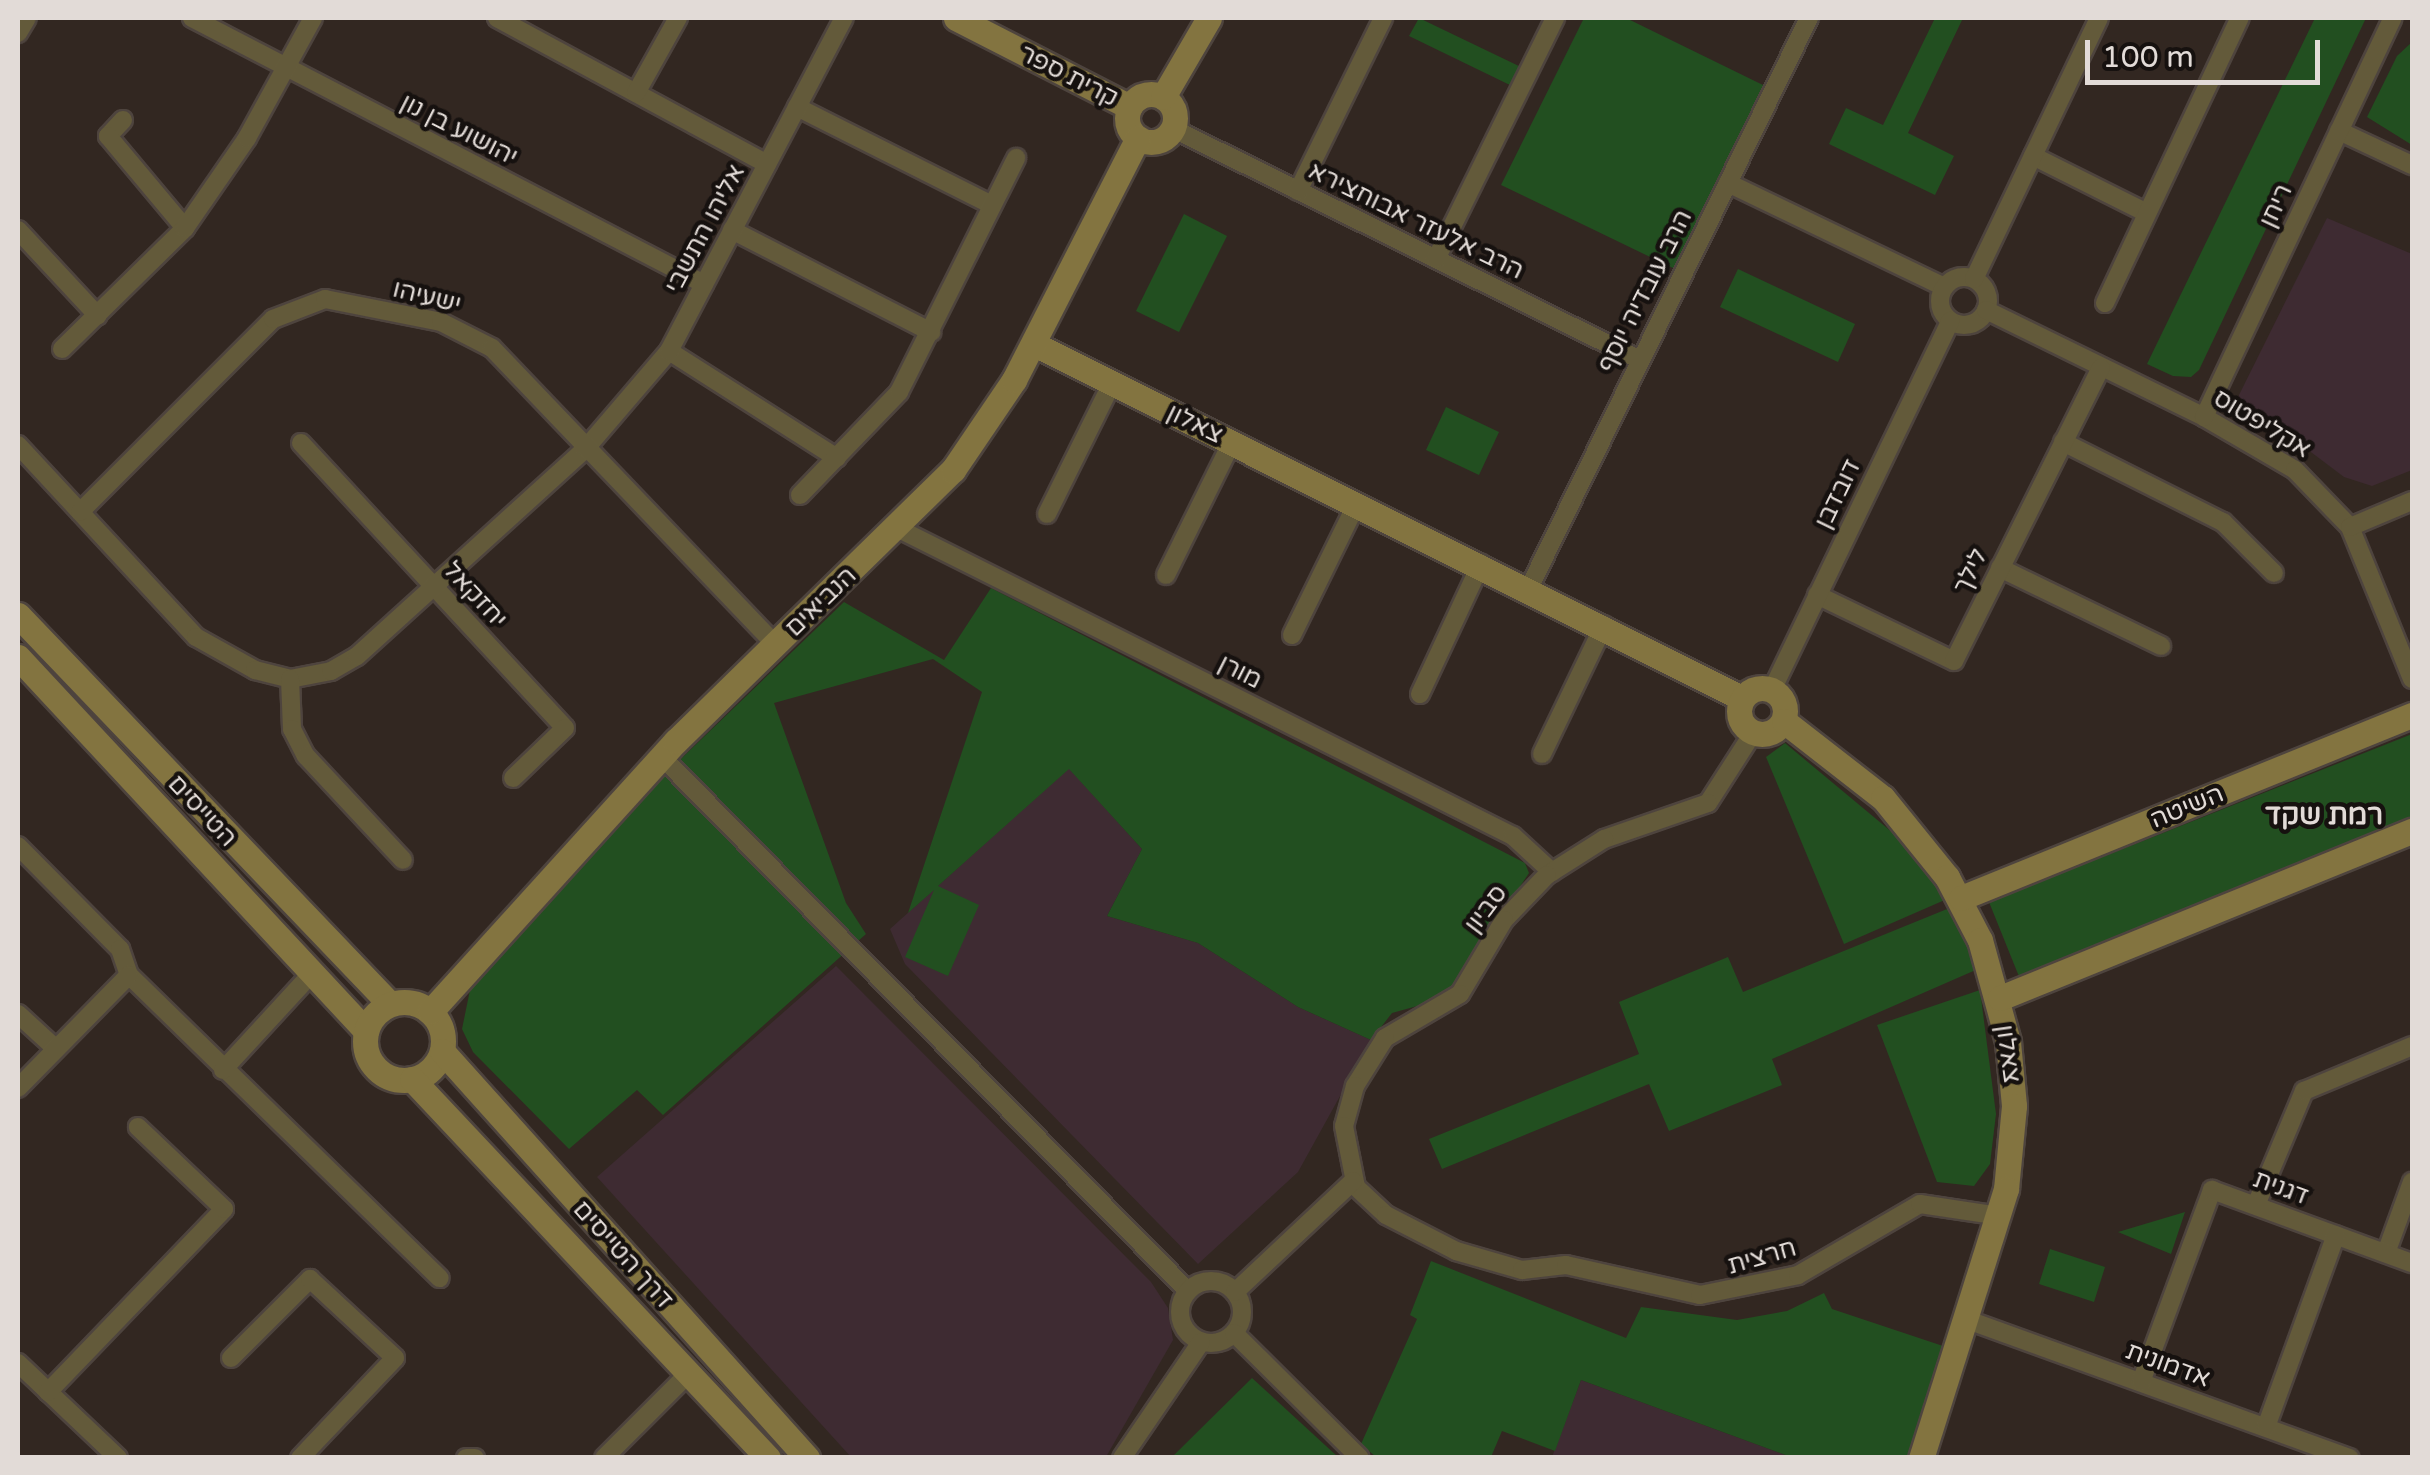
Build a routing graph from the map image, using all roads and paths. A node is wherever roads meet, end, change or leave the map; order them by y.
1 (27, 18) edge
2 (192, 18) edge
3 (313, 18) edge
4 (678, 18) edge
5 (844, 18) edge
6 (956, 18) edge
7 (1209, 18) edge
8 (1383, 18) edge
9 (1555, 18) edge
10 (1809, 18) edge
11 (2099, 18) edge
12 (2240, 18) edge
13 (2393, 18) edge
14 (509, 21) edge
15 (18, 33) edge
16 (284, 67) junction
17 (636, 92) junction
18 (1163, 97) junction
19 (1130, 106) junction
20 (797, 107) junction
21 (123, 120) dead end
22 (1172, 128) junction
23 (2339, 131) junction
24 (1138, 138) junction
25 (2033, 156) junction
26 (1016, 158) dead end
27 (767, 164) junction
28 (2412, 165) edge
29 (1728, 183) junction
30 (1298, 191) junction
31 (992, 205) junction
32 (2148, 213) junction
33 (185, 228) junction
34 (18, 230) edge
35 (732, 230) junction
36 (1436, 259) junction
37 (1974, 279) junction
38 (704, 284) junction
39 (1944, 288) junction
40 (2105, 303) dead end
41 (1986, 310) junction
42 (98, 316) junction
43 (1950, 321) junction
44 (930, 332) junction
45 (1034, 344) junction
46 (62, 349) dead end
47 (668, 350) junction
48 (1638, 359) junction
49 (2100, 368) junction
50 (1112, 383) junction
51 (2204, 416) junction
52 (301, 442) dead end
53 (1232, 442) junction
54 (2063, 442) junction
55 (18, 445) edge
56 (586, 448) junction
57 (837, 458) junction
58 (800, 494) dead end
59 (2412, 501) edge
60 (1357, 503) junction
61 (80, 512) junction
62 (1047, 514) dead end
63 (898, 528) junction
64 (2350, 528) junction
65 (1481, 564) junction
66 (2000, 568) junction
67 (2274, 574) dead end
68 (1166, 575) dead end
69 (434, 587) junction
70 (1529, 588) junction
71 (1817, 596) junction
72 (18, 615) edge
73 (1604, 625) junction
74 (1292, 635) dead end
75 (776, 645) junction
76 (2162, 646) dead end
77 (18, 658) edge
78 (290, 679) junction
79 (2412, 680) edge
80 (1772, 690) junction
81 (1420, 694) dead end
82 (1742, 698) junction
83 (2412, 715) edge
84 (1784, 721) junction
85 (1752, 733) junction
86 (1542, 754) dead end
87 (662, 756) junction
88 (513, 778) dead end
89 (2412, 832) edge
90 (18, 846) edge
91 (403, 860) dead end
92 (1552, 872) junction
93 (1961, 898) junction
94 (314, 970) junction
95 (129, 975) junction
96 (2000, 998) junction
97 (390, 1004) junction
98 (430, 1012) junction
99 (18, 1014) edge
100 (366, 1031) junction
101 (2412, 1046) edge
102 (54, 1047) junction
103 (442, 1051) junction
104 (223, 1070) junction
105 (412, 1079) junction
106 (18, 1088) edge
107 (138, 1127) dead end
108 (1353, 1181) junction
109 (2412, 1182) edge
110 (2256, 1206) junction
111 (1999, 1216) junction
112 (2336, 1235) junction
113 (2386, 1254) junction
114 (2412, 1263) edge
115 (440, 1278) dead end
116 (1188, 1291) junction
117 (1235, 1292) junction
118 (1968, 1320) junction
119 (1234, 1333) junction
120 (1201, 1342) junction
121 (230, 1358) dead end
122 (18, 1362) edge
123 (689, 1373) junction
124 (2141, 1382) junction
125 (48, 1392) junction
126 (2266, 1427) junction
127 (118, 1458) edge
128 (300, 1458) edge
129 (466, 1458) edge
130 (475, 1458) edge
131 (604, 1458) edge
132 (768, 1458) edge
133 (807, 1458) edge
134 (1122, 1458) edge
135 (1360, 1458) edge
136 (1921, 1458) edge
137 (2350, 1458) edge

1 - 15 street
2 - 16 street, יהושוע בן נון
3 - 16 street
4 - 17 street
5 - 20 street, אליהו התשבי
6 - 19 street, קרית ספר
7 - 18 street
8 - 30 street
9 - 36 street
10 - 29 street, הרב עובדיה יוסף
11 - 25 street
12 - 32 street
13 - 23 street, ריחן
14 - 17 street
16 - 33 street
16 - 38 street, יהושוע בן נון
17 - 27 street
18 - 19 street
18 - 22 street
19 - 24 street
20 - 27 street, אליהו התשבי
20 - 31 street
21 - 33 street
22 - 24 street
22 - 30 street, הרב אלעזר אבוחצירא
23 - 28 street
23 - 51 street, ריחן
24 - 45 street, הנביאים
25 - 32 street
25 - 37 street
26 - 31 street
27 - 35 street, אליהו התשבי
29 - 39 street
29 - 48 street, הרב עובדיה יוסף
30 - 36 street, הרב אלעזר אבוחצירא
31 - 44 street
32 - 40 street
33 - 42 street
34 - 42 street
35 - 38 street, אליהו התשבי
35 - 44 street
36 - 48 street, הרב אלעזר אבוחצירא
37 - 39 street
37 - 41 street
38 - 47 street, אליהו התשבי
39 - 43 street
41 - 43 street
41 - 49 street, אקליפטוס
42 - 46 street
43 - 71 street, דובדבן
44 - 57 street
45 - 50 street, צאלון
45 - 63 street, הנביאים
47 - 56 street, אליהו התשבי
47 - 57 street
48 - 70 street, הרב עובדיה יוסף
49 - 51 street, אקליפטוס
49 - 54 street, לילך
50 - 53 street, צאלון
50 - 62 street
51 - 64 street, אקליפטוס
52 - 69 street, יחזקאל
53 - 60 street, צאלון
53 - 68 street
54 - 66 street, לילך
54 - 67 street
55 - 61 street
56 - 61 street, ישעיהו
56 - 69 street, אליהו התשבי
56 - 75 street, ישעיהו
57 - 58 street
59 - 64 street
60 - 65 street, צאלון
60 - 74 street
61 - 78 street
63 - 75 street, הנביאים
63 - 92 street, מורן
64 - 79 street, אקליפטוס
65 - 70 street, צאלון
65 - 81 street
66 - 71 street, לילך
66 - 76 street
69 - 78 street, אליהו התשבי
69 - 88 street, יחזקאל
70 - 73 street, צאלון
71 - 80 street, דובדבן
72 - 97 street, הטייסים
73 - 82 street, צאלון
73 - 86 street
75 - 87 street, הנביאים
77 - 94 street, הטייסים
78 - 91 street
80 - 82 street
80 - 84 street
82 - 85 street
83 - 93 street, השיטה
84 - 85 street
84 - 93 street, צאלון
85 - 92 street, סביון
87 - 98 street, הנביאים
87 - 116 street
89 - 96 street
90 - 95 street
92 - 108 street, סביון
93 - 96 street, צאלון
94 - 100 street, הטייסים
94 - 104 street
95 - 102 street
95 - 104 street
96 - 111 street, צאלון
97 - 98 street
97 - 100 street
98 - 103 street
99 - 102 street
100 - 105 street
101 - 110 street
102 - 106 street
103 - 105 street
103 - 133 street, דרך הטייסים
104 - 115 street
105 - 123 street
107 - 125 street
108 - 111 street, חרצית
108 - 117 street
109 - 113 street
110 - 112 street, דגנית
110 - 124 street, דגנית
111 - 118 street, צאלון
112 - 113 street, דגנית
112 - 126 street
113 - 114 street, דגנית
116 - 117 street
116 - 120 street
117 - 119 street
118 - 124 street, אדמונית
118 - 136 street, צאלון
119 - 120 street
119 - 135 street
120 - 134 street
121 - 128 street
122 - 125 street
123 - 131 street
123 - 132 street
124 - 126 street, אדמונית
125 - 127 street
126 - 137 street, אדמונית
129 - 130 street

